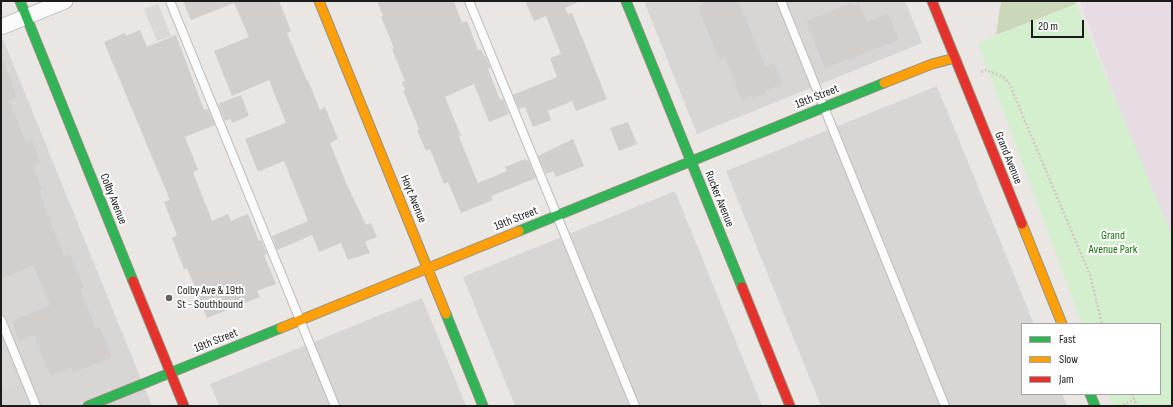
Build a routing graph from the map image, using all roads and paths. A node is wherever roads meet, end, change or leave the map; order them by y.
1 (20, 1) edge
2 (65, 1) edge
3 (170, 1) edge
4 (319, 1) edge
5 (469, 1) edge
6 (626, 1) edge
7 (781, 1) edge
8 (932, 1) edge
9 (26, 17) junction
10 (1, 27) edge
11 (955, 58) junction
12 (964, 80) junction
13 (823, 108) junction
14 (691, 161) junction
15 (556, 216) junction
16 (428, 268) junction
17 (1, 320) edge
18 (300, 320) junction
19 (1062, 323) edge
20 (1102, 323) edge
21 (3, 332) edge
22 (171, 372) junction
23 (1090, 395) edge
24 (1132, 395) edge
25 (1134, 400) junction
26 (36, 406) edge
27 (88, 406) edge
28 (184, 406) edge
29 (335, 406) edge
30 (483, 406) edge
31 (635, 406) edge
32 (790, 406) edge
33 (945, 406) edge
34 (1095, 406) edge
35 (1119, 406) edge
36 (1137, 406) edge

1 - 9 street, Colby Avenue
2 - 9 street
3 - 18 lane
4 - 16 street, Hoyt Avenue
5 - 15 lane
6 - 14 street, Rucker Avenue
7 - 13 lane
8 - 11 street, Grand Avenue
9 - 10 street
9 - 22 street, Colby Avenue
11 - 12 street, Grand Avenue
11 - 13 street, 19th Street
12 - 19 street, Grand Avenue
12 - 20 path
13 - 14 street, 19th Street
13 - 33 lane
14 - 15 street, 19th Street
14 - 32 street, Rucker Avenue
15 - 16 street, 19th Street
15 - 31 lane
16 - 18 street, 19th Street
16 - 30 street, Hoyt Avenue
17 - 21 lane
18 - 22 street, 19th Street
18 - 29 lane
21 - 26 lane
22 - 27 street, 19th Street
22 - 28 street, Colby Avenue
23 - 34 street
24 - 25 path
25 - 35 path
25 - 36 path

